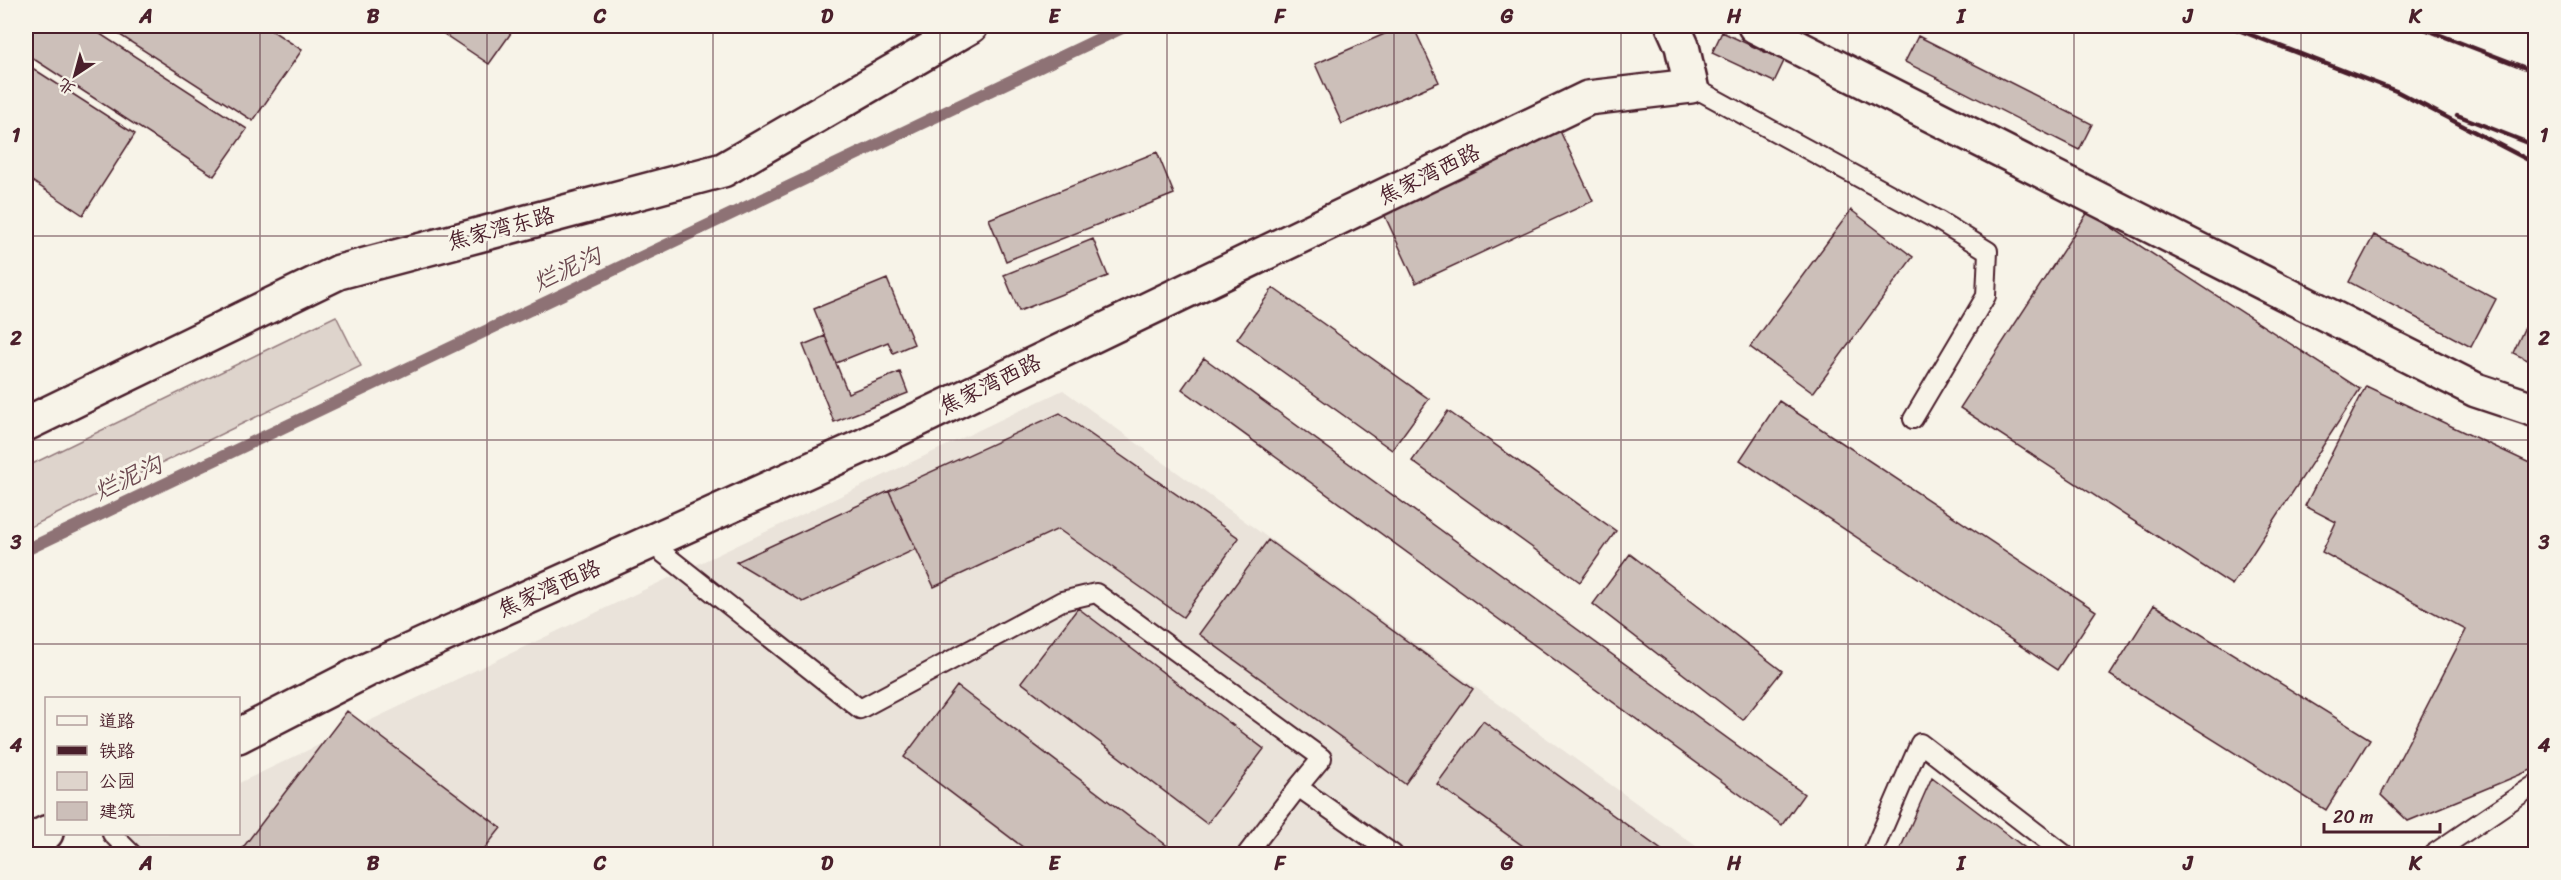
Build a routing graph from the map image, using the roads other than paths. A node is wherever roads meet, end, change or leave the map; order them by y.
1 (971, 26) edge
2 (1673, 26) edge
3 (1755, 26) edge
4 (1691, 86) junction
5 (2535, 410) edge
6 (1913, 419) dead end
7 (26, 424) edge
8 (649, 542) junction
9 (240, 735) edge
10 (2535, 784) edge
11 (1298, 787) junction
12 (45, 834) edge
13 (113, 835) edge
14 (26, 843) edge
15 (132, 855) edge
16 (1247, 855) edge
17 (1393, 855) edge
18 (1872, 855) edge
19 (2064, 855) edge
20 (2433, 855) edge

1 - 7 street, 焦家湾东路
2 - 4 street
3 - 5 street
4 - 6 lane
4 - 8 street, 焦家湾西路
8 - 9 street, 焦家湾西路
8 - 11 lane
10 - 20 lane
11 - 16 lane
11 - 17 lane
12 - 14 street
13 - 15 lane
18 - 19 lane

